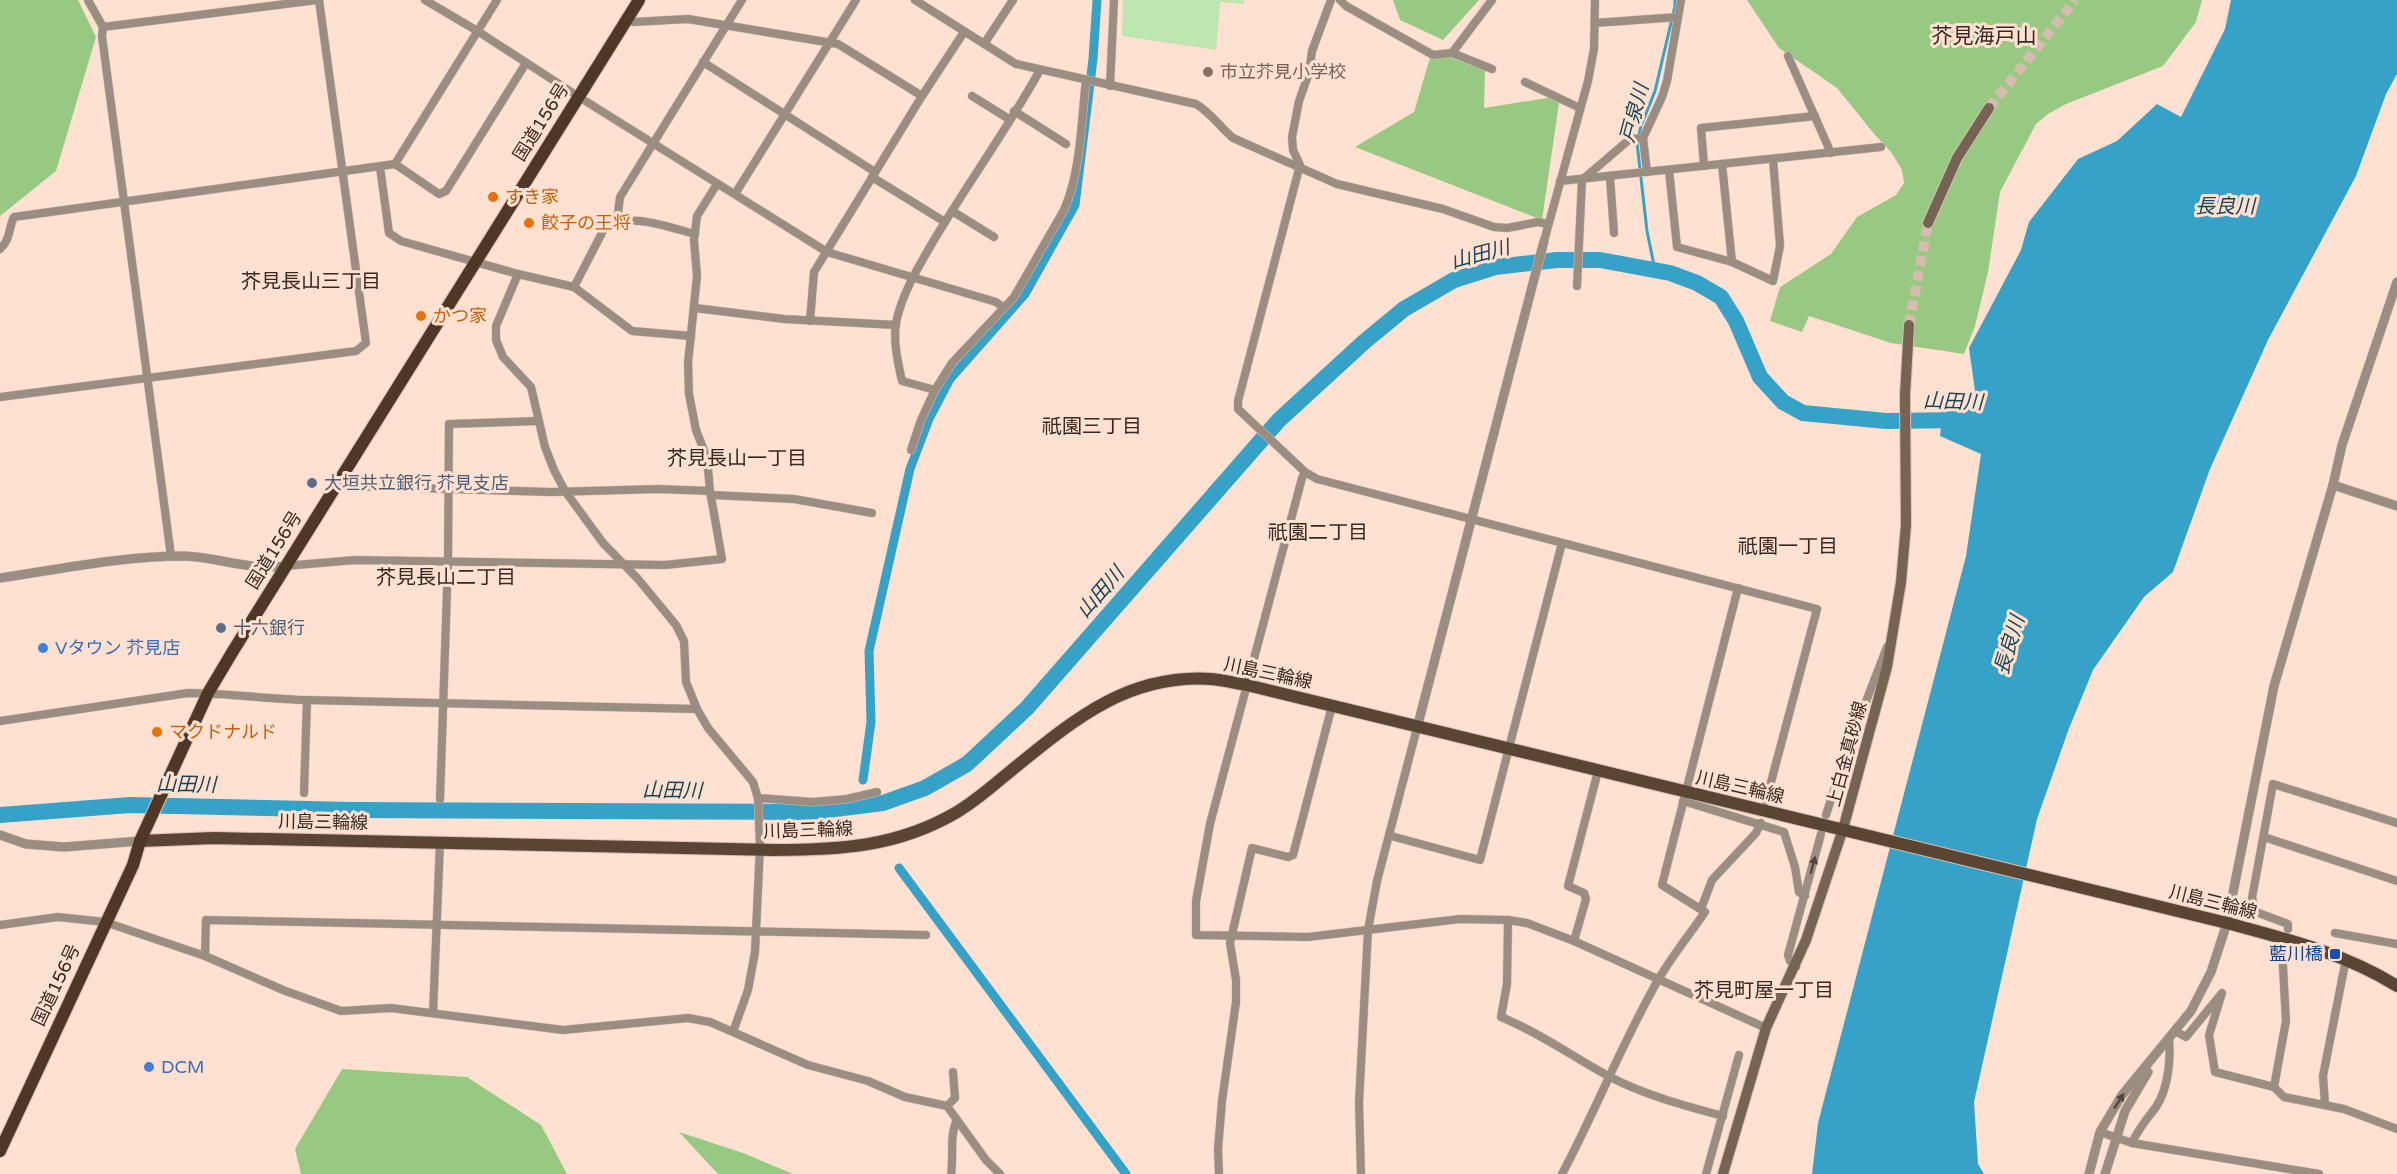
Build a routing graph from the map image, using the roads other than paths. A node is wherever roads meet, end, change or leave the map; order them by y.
1 (88, 0) edge
2 (318, 0) edge
3 (424, 0) edge
4 (497, 0) edge
5 (639, 0) edge
6 (742, 0) edge
7 (856, 0) edge
8 (915, 0) edge
9 (1013, 0) edge
10 (1114, 0) edge
11 (1331, 0) edge
12 (1340, 0) edge
13 (1492, 0) edge
14 (1595, 0) edge
15 (1681, 0) edge
16 (1678, 17) junction
17 (626, 20) junction
18 (1595, 23) junction
19 (726, 26) junction
20 (103, 27) junction
21 (479, 32) junction
22 (964, 32) junction
23 (830, 42) junction
24 (984, 44) junction
25 (1452, 53) junction
26 (1788, 56) dead end
27 (703, 62) junction
28 (526, 63) junction
29 (1492, 69) dead end
30 (1040, 70) junction
31 (1086, 80) junction
32 (1525, 82) dead end
33 (1110, 86) junction
34 (921, 96) junction
35 (972, 96) dead end
36 (579, 97) junction
37 (1580, 108) junction
38 (1989, 108) tunnel mouth
39 (785, 114) junction
40 (1012, 115) junction
41 (1815, 116) junction
42 (1639, 138) junction
43 (652, 142) junction
44 (1066, 144) dead end
45 (1881, 147) dead end
46 (1831, 153) junction
47 (1773, 159) junction
48 (394, 164) junction
49 (1722, 164) junction
50 (1300, 165) junction
51 (1704, 166) junction
52 (381, 167) junction
53 (1669, 170) junction
54 (344, 172) junction
55 (1641, 173) junction
56 (874, 175) junction
57 (1610, 177) junction
58 (1582, 180) junction
59 (1560, 181) junction
60 (717, 184) junction
61 (735, 194) junction
62 (122, 202) junction
63 (951, 211) junction
64 (617, 221) junction
65 (945, 222) junction
66 (1928, 223) tunnel mouth
67 (1548, 224) junction
68 (1614, 233) dead end
69 (695, 234) junction
70 (994, 237) dead end
71 (1544, 241) joint
72 (0, 249) edge
73 (827, 252) junction
74 (475, 262) junction
75 (1732, 262) junction
76 (518, 274) junction
77 (912, 278) junction
78 (1577, 282) dead end
79 (2397, 282) edge
80 (574, 287) junction
81 (695, 308) junction
82 (1004, 308) junction
83 (810, 321) junction
84 (896, 325) junction
85 (1909, 325) tunnel mouth
86 (691, 336) junction
87 (147, 377) junction
88 (935, 390) junction
89 (0, 397) edge
90 (537, 421) junction
91 (911, 450) dead end
92 (1305, 472) junction
93 (2333, 485) junction
94 (350, 486) dead end
95 (449, 489) junction
96 (565, 491) junction
97 (711, 493) junction
98 (2397, 506) edge
99 (872, 513) dead end
100 (1473, 519) junction
101 (1562, 543) junction
102 (171, 556) junction
103 (448, 561) junction
104 (623, 565) junction
105 (285, 566) junction
106 (0, 578) edge
107 (1738, 588) junction
108 (1896, 622) junction
109 (1247, 685) junction
110 (208, 693) junction
111 (307, 700) junction
112 (444, 703) junction
113 (1332, 706) junction
114 (697, 709) junction
115 (0, 721) edge
116 (1417, 728) junction
117 (1510, 750) junction
118 (1598, 771) junction
119 (877, 792) dead end
120 (304, 793) dead end
121 (1684, 797) junction
122 (441, 799) dead end
123 (758, 800) junction
124 (1766, 801) dead end
125 (1826, 815) dead end
126 (2397, 823) edge
127 (1761, 824) junction
128 (1844, 829) junction
129 (1821, 834) dead end
130 (0, 835) edge
131 (1391, 836) junction
132 (2264, 837) junction
133 (140, 841) junction
134 (440, 843) junction
135 (759, 848) junction
136 (2397, 880) edge
137 (1805, 896) junction
138 (1701, 909) junction
139 (1508, 920) junction
140 (105, 922) junction
141 (2227, 923) junction
142 (0, 925) edge
143 (436, 925) junction
144 (2288, 929) dead end
145 (1368, 930) junction
146 (756, 931) junction
147 (2335, 933) dead end
148 (926, 935) dead end
149 (1231, 935) junction
150 (1574, 941) junction
151 (2397, 944) edge
152 (2282, 949) dead end
153 (205, 956) junction
154 (2346, 959) junction
155 (1796, 967) junction
156 (1659, 979) junction
157 (2397, 986) edge
158 (433, 1013) junction
159 (1766, 1028) junction
160 (733, 1032) junction
161 (2170, 1038) junction
162 (1739, 1055) dead end
163 (953, 1072) dead end
164 (1608, 1076) junction
165 (2274, 1088) junction
166 (2325, 1104) junction
167 (947, 1106) junction
168 (1723, 1116) junction
169 (957, 1120) junction
170 (2397, 1129) edge
171 (2100, 1132) junction
172 (2115, 1138) junction
173 (2132, 1143) junction
174 (0, 1151) edge
175 (951, 1174) edge
176 (1000, 1174) edge
177 (1219, 1174) edge
178 (1361, 1174) edge
179 (1562, 1174) edge
180 (1706, 1174) edge
181 (1724, 1174) edge
182 (2089, 1174) edge
183 (2105, 1174) edge
184 (2319, 1174) edge

1 - 20 street
2 - 20 street
2 - 54 street
3 - 21 street
4 - 21 street
5 - 17 highway, 国道156号
6 - 19 street
7 - 23 street
8 - 22 street
9 - 24 street
10 - 33 street
11 - 50 street
12 - 25 street
13 - 25 street
14 - 18 street
15 - 16 street
16 - 18 street
16 - 42 street
17 - 19 street
17 - 36 highway, 国道156号
18 - 37 street
19 - 23 street
19 - 27 street
20 - 62 street
21 - 28 street
21 - 48 street
22 - 24 street
22 - 34 street
23 - 34 street
23 - 39 street
24 - 30 street
25 - 29 street
26 - 41 street
27 - 39 street
27 - 43 street
28 - 36 street
28 - 48 street
30 - 31 street
30 - 40 street
31 - 33 street
31 - 82 street
32 - 37 street
33 - 50 street
34 - 56 street
35 - 40 street
36 - 43 street
36 - 74 highway, 国道156号
37 - 59 street
38 - 66 main road
39 - 56 street
39 - 61 street
40 - 44 street
40 - 63 street
41 - 46 street
41 - 51 street
42 - 55 street
42 - 58 street
43 - 60 street
43 - 64 street
45 - 46 street
46 - 47 street
47 - 49 street
47 - 75 street
48 - 52 street
49 - 51 street
49 - 75 street
50 - 67 street
50 - 92 street
51 - 53 street
52 - 54 street
52 - 74 street
53 - 55 street
53 - 75 street
54 - 62 street
54 - 87 street
55 - 57 street
56 - 65 street
56 - 73 street
57 - 58 street
57 - 68 street
58 - 59 street
58 - 78 street
59 - 67 street
60 - 61 street
60 - 69 street
61 - 73 street
62 - 72 street
62 - 87 street
63 - 65 street
63 - 70 street
64 - 69 street
64 - 80 street
65 - 77 street
67 - 71 street
69 - 81 street
71 - 100 street
73 - 77 street
73 - 83 street
74 - 76 street
74 - 105 highway, 国道156号
76 - 80 street
76 - 90 street
77 - 82 street
77 - 84 street
79 - 93 street
80 - 86 street
81 - 83 street
81 - 86 street
82 - 88 street
83 - 84 street
84 - 88 street
85 - 108 main road, 上白金真砂線
86 - 97 street
87 - 89 street
87 - 102 street
88 - 91 street
90 - 95 street
90 - 96 street
92 - 100 street
92 - 109 street
93 - 98 street
93 - 141 street
94 - 95 street
95 - 96 street
95 - 103 street
96 - 97 street
96 - 104 street
97 - 99 street
97 - 104 street
100 - 101 street
100 - 116 street
101 - 107 street
101 - 117 street
102 - 105 street
102 - 106 street
103 - 104 street
103 - 105 street
103 - 112 street
104 - 114 street
105 - 110 highway, 国道156号
107 - 121 street
107 - 124 street
108 - 125 street
108 - 128 main road, 上白金真砂線
109 - 113 main road, 川島三輪線
109 - 135 main road, 川島三輪線
109 - 149 street
110 - 111 street
110 - 115 street
110 - 133 highway, 国道156号
111 - 112 street
111 - 120 street
112 - 114 street
112 - 122 street
113 - 116 main road, 川島三輪線
113 - 149 street
114 - 123 street
116 - 117 main road, 川島三輪線
116 - 131 street
117 - 118 main road, 川島三輪線
117 - 131 street
118 - 121 main road, 川島三輪線
118 - 150 street
119 - 123 street
121 - 127 street
121 - 128 main road, 川島三輪線
121 - 138 street
123 - 135 street
126 - 132 street
127 - 137 street
127 - 138 street
128 - 141 main road, 川島三輪線
128 - 155 main road, 上白金真砂線
137 -> 129 street
130 - 133 street
131 - 145 street
132 - 136 street
132 - 144 street
133 - 134 main road, 川島三輪線
133 - 140 highway, 国道156号
134 - 135 main road, 川島三輪線
134 - 143 street
135 - 146 street
137 - 155 street
138 - 156 street
139 - 145 street
139 - 150 street
139 - 164 street
140 - 142 street
140 - 153 street
140 - 174 highway, 国道156号
141 - 154 main road, 川島三輪線
141 - 161 street
143 - 146 street
143 - 153 street
143 - 158 street
145 - 149 street
145 - 178 street
146 - 148 street
146 - 160 street
147 - 151 street
149 - 177 street
150 - 156 street
152 - 165 street
153 - 158 street
154 - 157 main road, 川島三輪線
154 - 166 street
155 - 159 main road, 上白金真砂線
156 - 159 street
156 - 164 street
158 - 160 street
159 - 181 main road, 上白金真砂線
160 - 167 street
161 - 165 street
171 -> 161 street
161 - 172 street
161 - 173 street
162 - 168 street
163 - 167 street
164 - 168 street
164 - 179 street
165 - 166 street
166 - 170 street
167 - 169 street
168 - 180 street
169 - 175 street
169 - 176 street
171 - 172 street
171 - 182 street
172 - 173 street
172 - 183 street
173 - 184 street

